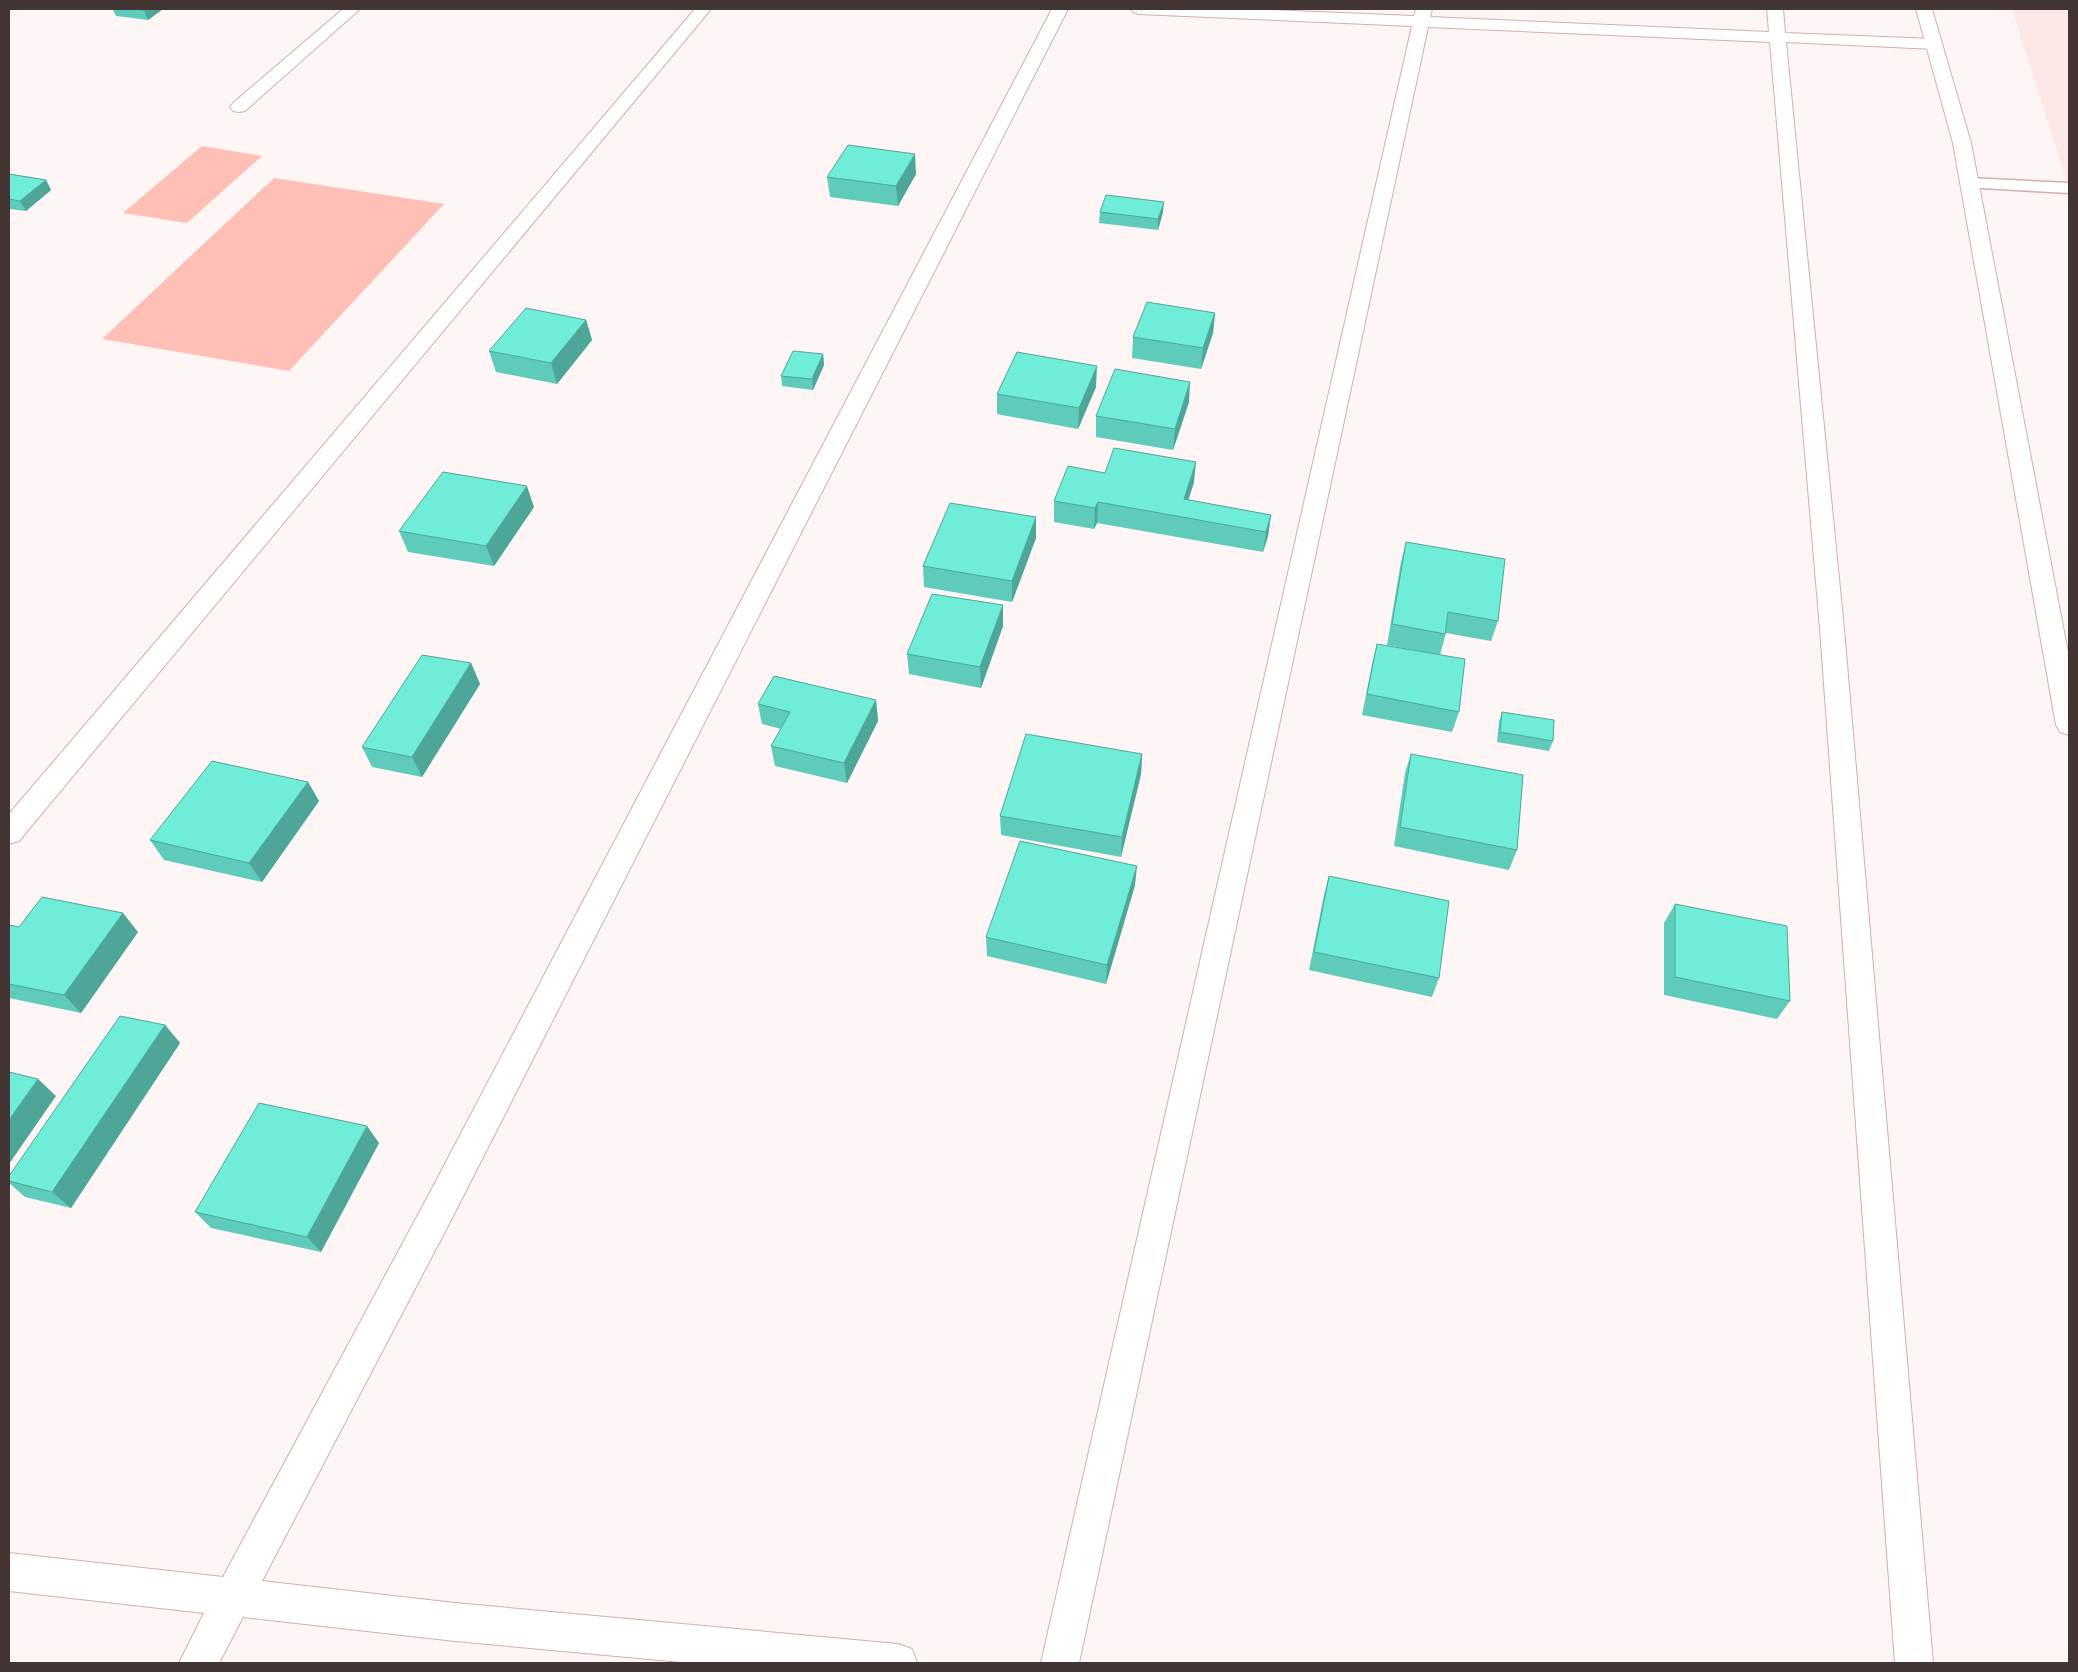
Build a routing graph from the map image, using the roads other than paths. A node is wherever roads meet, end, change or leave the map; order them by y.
1 (352, 9) edge
2 (702, 9) edge
3 (1060, 9) edge
4 (1139, 9) edge
5 (1775, 9) edge
6 (1924, 9) edge
7 (1422, 15) edge
8 (1778, 37) junction
9 (1934, 44) junction
10 (239, 108) dead end
11 (1970, 183) junction
12 (2069, 188) edge
13 (2069, 725) edge
14 (9, 833) edge
15 (9, 1572) edge
16 (233, 1597) junction
17 (198, 1663) edge
18 (898, 1663) edge
19 (1060, 1663) edge
20 (1914, 1663) edge

1 - 10 street
2 - 14 street
3 - 16 street
4 - 7 street
5 - 8 street
6 - 9 street
7 - 8 street
7 - 19 street
8 - 9 street
8 - 20 street
9 - 11 street
11 - 12 lane
11 - 13 street
15 - 16 street
16 - 17 street
16 - 18 street

